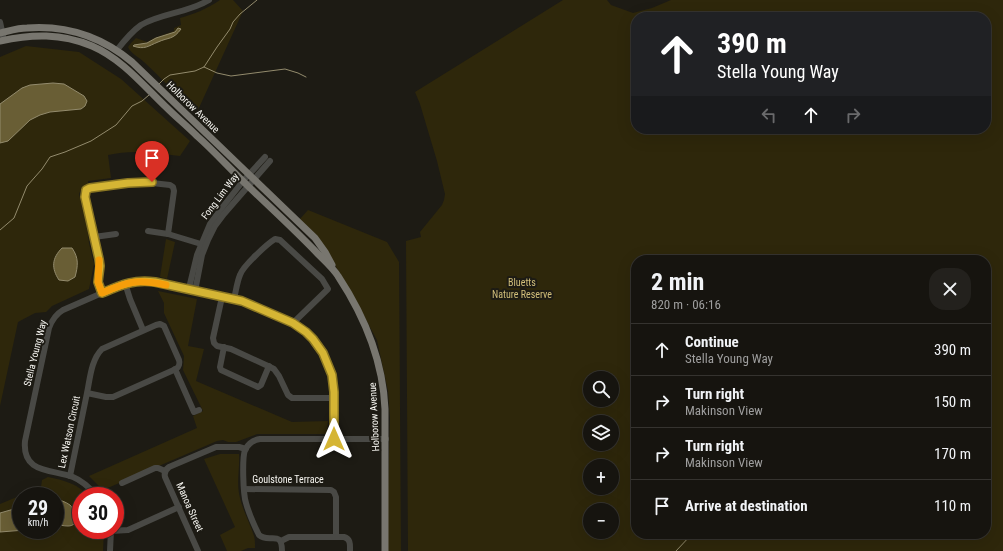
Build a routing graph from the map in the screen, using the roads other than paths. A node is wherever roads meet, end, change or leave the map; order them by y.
1 (209, 0) edge
2 (0, 22) edge
3 (1, 32) edge
4 (2, 40) edge
5 (118, 50) junction
6 (112, 57) junction
7 (268, 159) dead end
8 (251, 177) junction
9 (245, 184) junction
10 (148, 231) dead end
11 (116, 234) dead end
12 (168, 234) junction
13 (94, 237) junction
14 (201, 244) junction
15 (333, 269) junction
16 (125, 284) junction
17 (102, 293) junction
18 (222, 297) junction
19 (234, 299) junction
20 (293, 323) junction
21 (144, 330) junction
22 (224, 347) junction
23 (269, 366) junction
24 (175, 369) junction
25 (87, 393) junction
26 (334, 398) junction
27 (199, 410) dead end
28 (334, 439) junction
29 (386, 439) junction
30 (246, 449) junction
31 (165, 471) junction
32 (70, 476) junction
33 (122, 483) dead end
34 (89, 487) edge
35 (244, 489) junction
36 (179, 507) junction
37 (124, 530) edge
38 (336, 537) junction
39 (111, 539) edge
40 (281, 541) junction
41 (110, 551) edge
42 (198, 551) edge
43 (282, 551) edge
44 (350, 551) edge
45 (385, 551) edge

1 - 5 street
2 - 3 street
3 - 4 street
3 - 5 main road, Holborow Avenue
4 - 6 main road, Holborow Avenue
5 - 6 main road
5 - 8 main road, Holborow Avenue
6 - 9 main road, Holborow Avenue
7 - 8 street, Fong Lim Way
8 - 9 street, Fong Lim Way
8 - 15 main road, Holborow Avenue
9 - 14 street, Fong Lim Way
9 - 14 street, Fong Lim Way
9 - 15 main road, Holborow Avenue
10 - 12 street
11 - 13 street
12 - 13 street
12 - 14 street
13 - 17 street
15 - 29 main road, Holborow Avenue
16 - 17 street, Stella Young Way
16 - 18 street, Stella Young Way
16 - 21 street
17 - 32 street, Stella Young Way
18 - 19 street, Stella Young Way
18 - 22 street
19 - 20 street, Stella Young Way
19 - 20 street
20 - 26 street, Stella Young Way
21 - 24 street, Lex Watson Circuit
21 - 25 street, Lex Watson Circuit
22 - 23 street
22 - 23 street
23 - 26 street
24 - 25 street, Lex Watson Circuit
24 - 27 street, Lex Watson Circuit
25 - 32 street, Lex Watson Circuit
26 - 28 street, Stella Young Way
28 - 29 street
28 - 30 street
29 - 45 main road, Holborow Avenue
30 - 31 street
30 - 35 street
31 - 33 street
31 - 36 street, Manoa Street
32 - 34 street, Stella Young Way
35 - 38 street, Goulstone Terrace
35 - 40 street
36 - 37 street
36 - 42 street, Manoa Street
38 - 40 street
38 - 44 street
39 - 41 street
40 - 43 street

